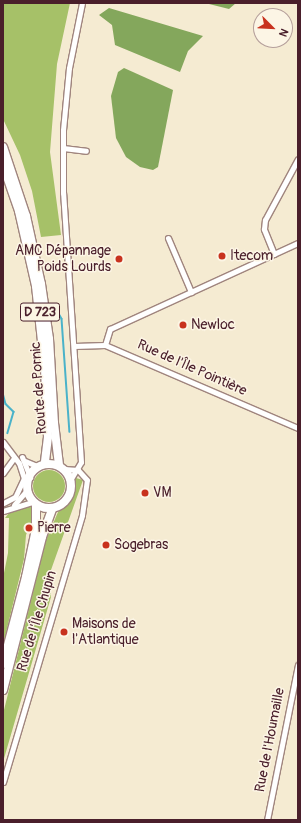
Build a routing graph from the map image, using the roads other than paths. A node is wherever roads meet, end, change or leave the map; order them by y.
1 (82, 3) edge
2 (3, 147) edge
3 (63, 148) junction
4 (86, 151) dead end
5 (298, 159) edge
6 (3, 165) edge
7 (168, 238) dead end
8 (298, 243) edge
9 (274, 254) junction
10 (191, 292) junction
11 (105, 345) junction
12 (74, 346) junction
13 (298, 428) edge
14 (3, 442) edge
15 (14, 458) junction
16 (41, 464) junction
17 (61, 467) junction
18 (78, 470) junction
19 (3, 473) edge
20 (30, 477) junction
21 (69, 482) junction
22 (28, 489) junction
23 (3, 503) edge
24 (35, 507) junction
25 (11, 508) junction
26 (3, 510) edge
27 (52, 510) junction
28 (3, 664) edge
29 (298, 665) edge
30 (3, 690) edge
31 (3, 782) edge
32 (267, 820) edge

1 - 3 street
2 - 17 main road, Route de Pornic / D 723
3 - 4 street
3 - 12 street
5 - 9 street
6 - 16 main road, Route de Pornic / D 723
7 - 10 street
8 - 9 street
9 - 10 street
10 - 11 street
11 - 12 street, Rue de l'Île Pointière
11 - 13 street, Rue de l'Île Pointière
12 - 18 street
14 - 15 street
15 - 19 street
15 - 23 street
16 - 17 main road
16 - 20 main road
16 - 20 street
17 - 18 street
17 - 21 main road
18 - 21 street
18 - 31 street, Rue de l'Île Chupin
20 - 22 main road
21 - 27 main road
22 - 24 main road
22 - 25 street
24 - 25 street
24 - 27 main road
24 - 28 main road
25 - 26 street
27 - 30 main road
29 - 32 street, Rue de l'Houmaille

